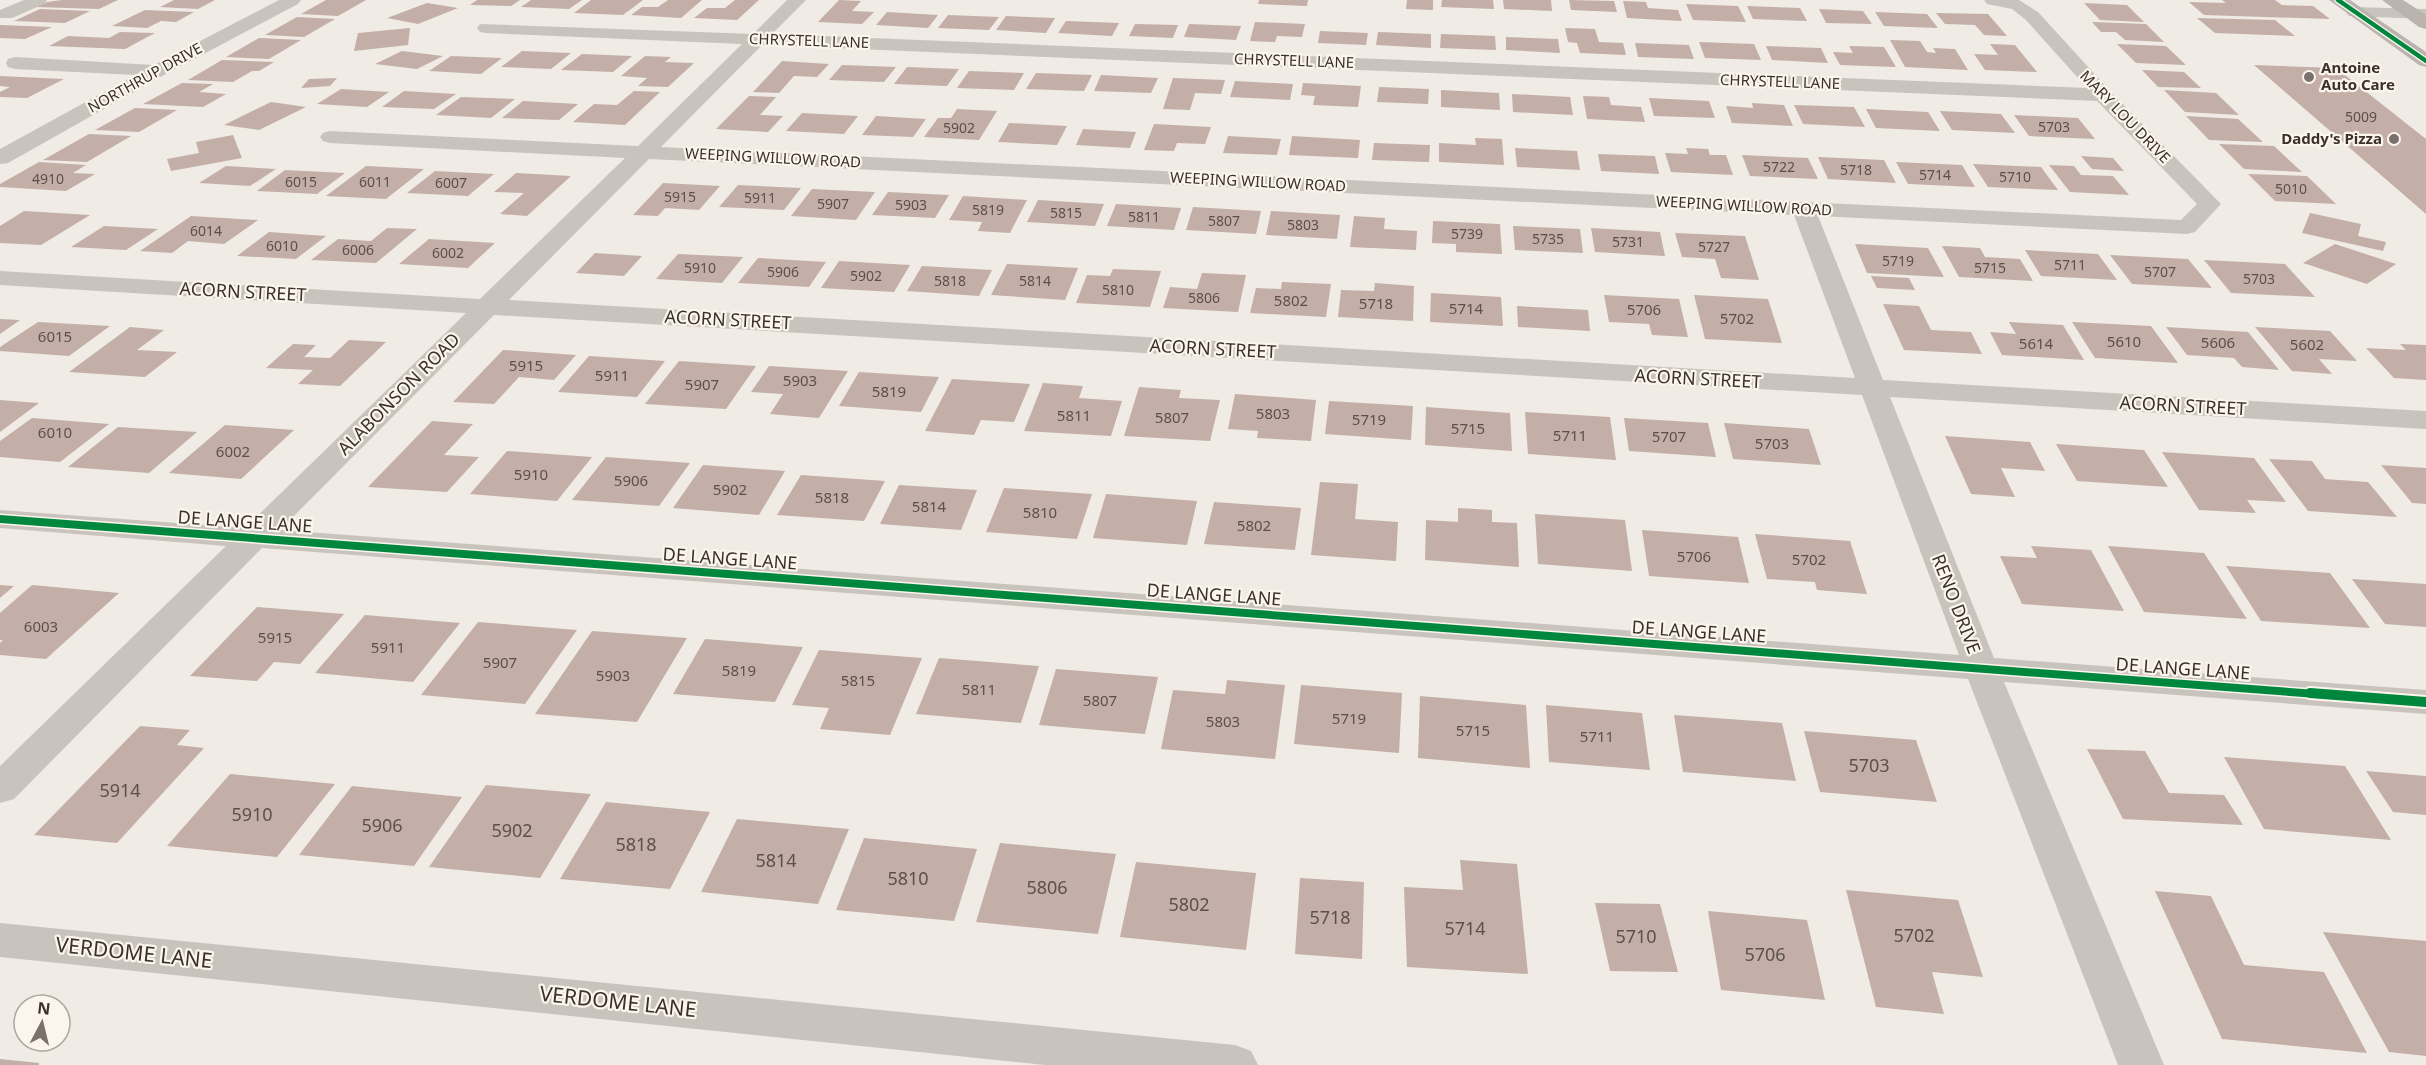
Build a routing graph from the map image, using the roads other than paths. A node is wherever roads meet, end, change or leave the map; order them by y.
1 (38, 0) edge
2 (292, 0) edge
3 (797, 0) edge
4 (1993, 0) edge
5 (2338, 0) edge
6 (2391, 0) edge
7 (2355, 12) junction
8 (6, 14) dead end
9 (2421, 17) edge
10 (486, 28) dead end
11 (758, 39) junction
12 (2426, 61) edge
13 (15, 63) dead end
14 (157, 71) junction
15 (2103, 95) junction
16 (330, 137) dead end
17 (644, 152) junction
18 (0, 158) edge
19 (1803, 208) junction
20 (2187, 227) joint
21 (0, 278) edge
22 (488, 305) junction
23 (1872, 389) junction
24 (2426, 420) edge
25 (0, 519) edge
26 (254, 538) junction
27 (1981, 668) junction
28 (2426, 702) edge
29 (0, 789) edge
30 (0, 940) edge
31 (1235, 1065) edge
32 (2141, 1065) edge

1 - 8 street
2 - 14 street, NORTHRUP DRIVE
3 - 11 street, ALABONSON ROAD
4 - 15 street, MARY LOU DRIVE
5 - 7 main road
6 - 9 main road
7 - 9 street
7 - 12 main road
10 - 11 street, CHRYSTELL LANE
11 - 15 street, CHRYSTELL LANE
11 - 17 street, ALABONSON ROAD
13 - 14 street
14 - 18 street, NORTHRUP DRIVE
15 - 20 street, MARY LOU DRIVE
16 - 17 street, WEEPING WILLOW ROAD
17 - 19 street, WEEPING WILLOW ROAD
17 - 22 street, ALABONSON ROAD
19 - 20 street, WEEPING WILLOW ROAD
19 - 23 street, RENO DRIVE
21 - 22 street, ACORN STREET
22 - 23 street, ACORN STREET
22 - 26 street, ALABONSON ROAD
23 - 24 street, ACORN STREET
23 - 27 street, RENO DRIVE
25 - 26 street, DE LANGE LANE
26 - 27 street, DE LANGE LANE
26 - 29 street, ALABONSON ROAD
27 - 28 street, DE LANGE LANE
27 - 32 street, RENO DRIVE
30 - 31 street, VERDOME LANE

